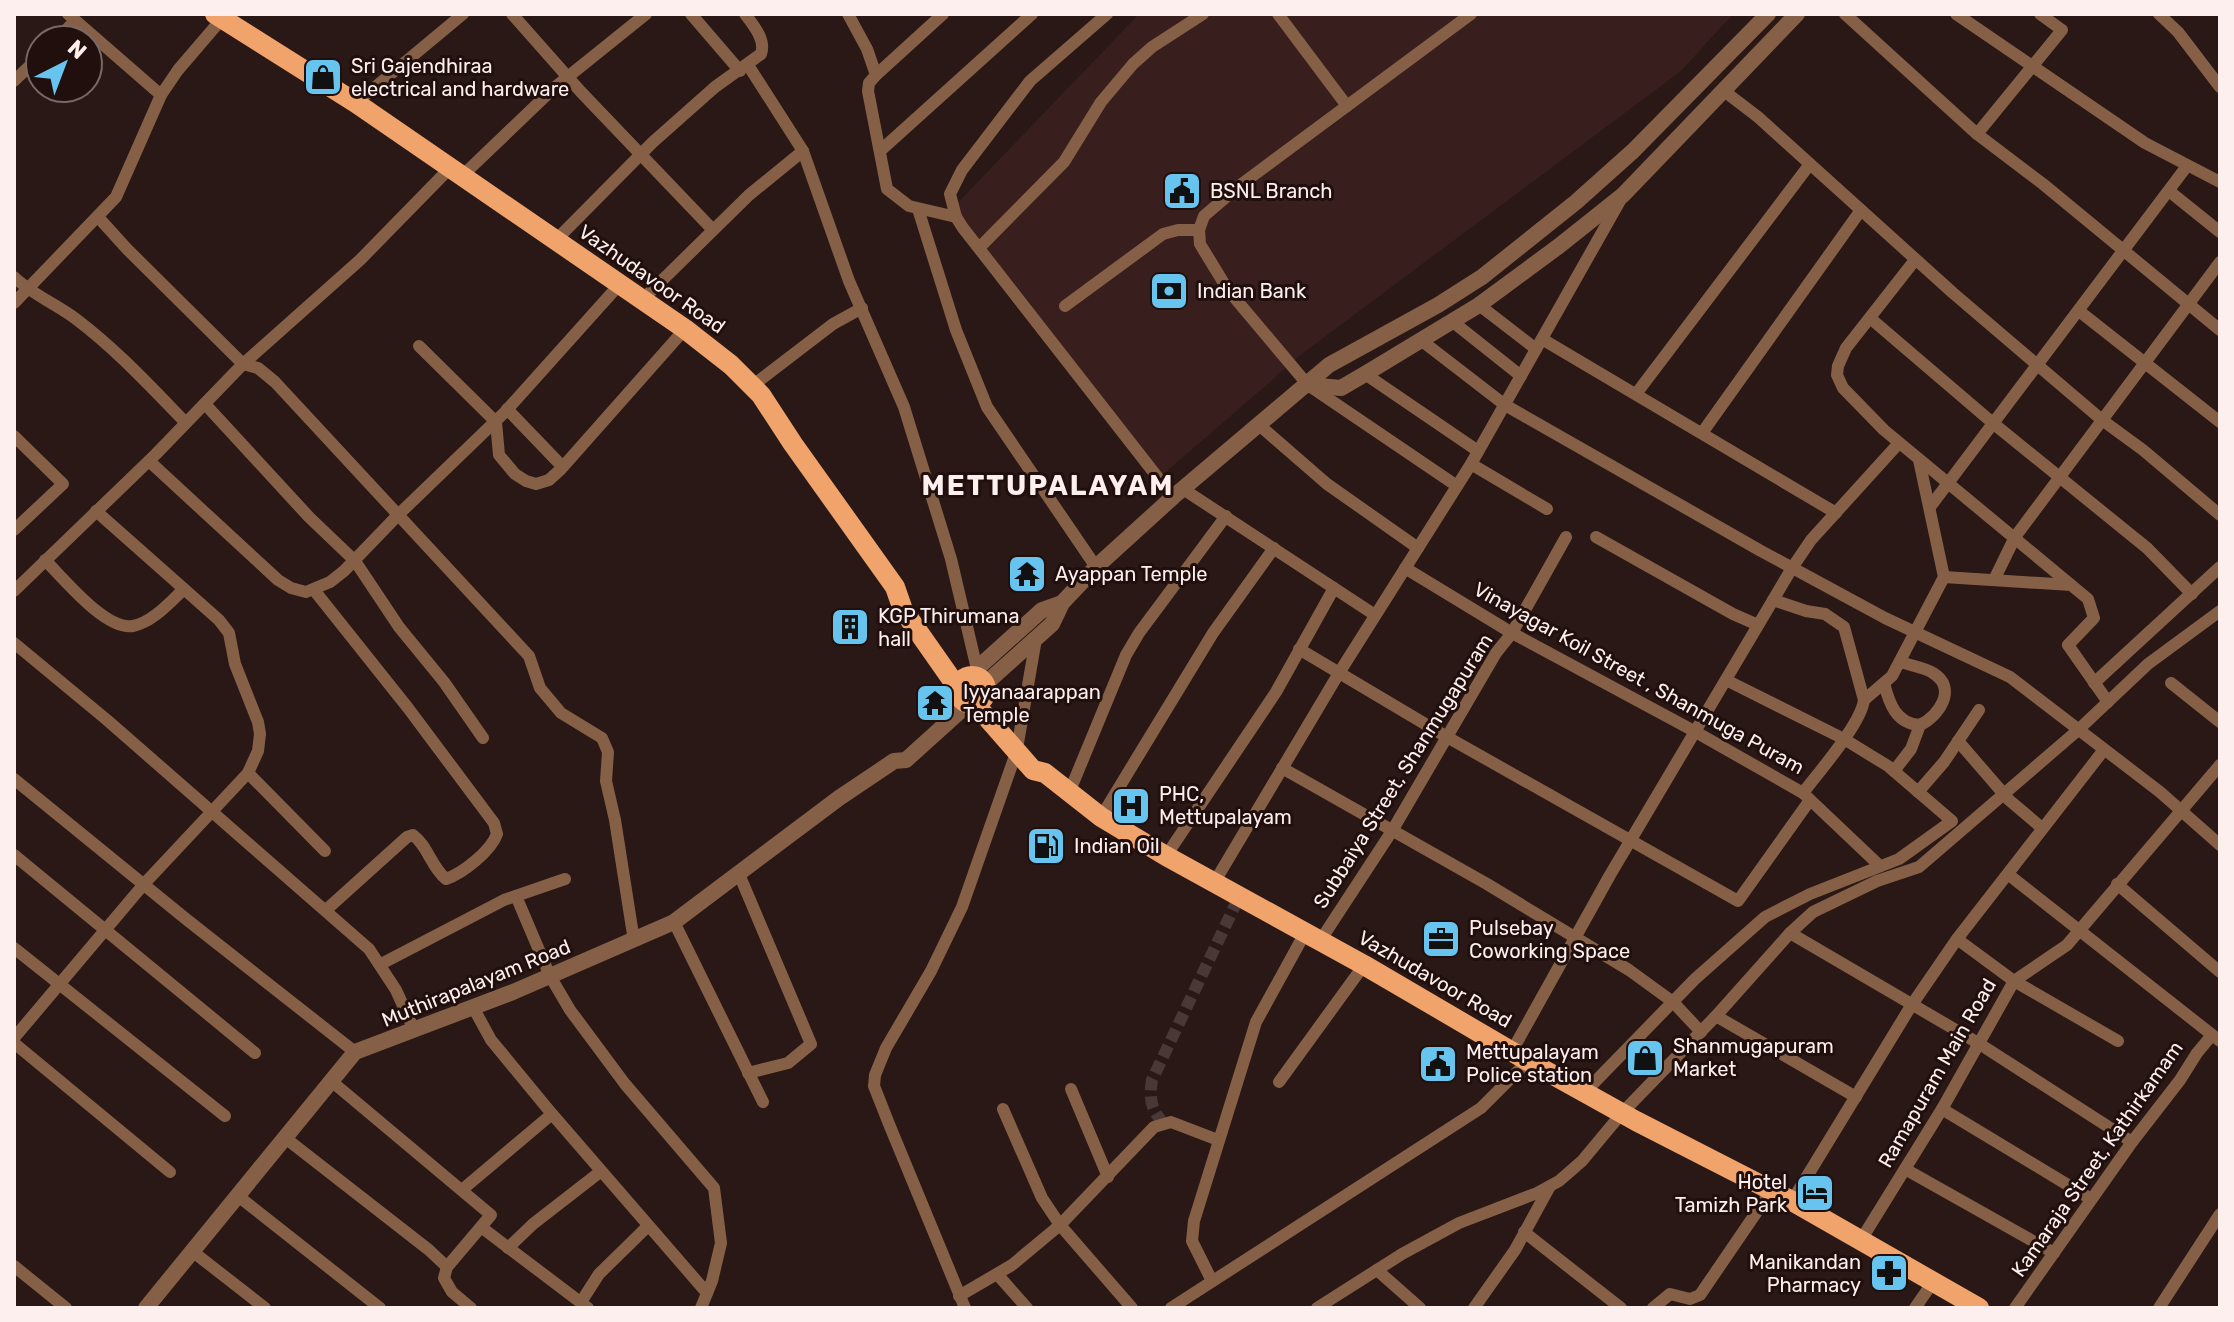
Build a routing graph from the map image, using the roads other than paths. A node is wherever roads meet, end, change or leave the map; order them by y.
1 (463, 14) edge
2 (512, 14) edge
3 (646, 14) edge
4 (691, 14) edge
5 (745, 14) edge
6 (848, 14) edge
7 (943, 14) edge
8 (1032, 14) edge
9 (1107, 14) edge
10 (1203, 14) edge
11 (1278, 14) edge
12 (1471, 14) edge
13 (1768, 14) edge
14 (1797, 14) edge
15 (1845, 14) edge
16 (1956, 14) edge
17 (2040, 14) edge
18 (2159, 14) edge
19 (221, 15) edge
20 (72, 17) edge
21 (2033, 65) junction
22 (744, 68) junction
23 (876, 75) junction
24 (568, 76) junction
25 (2220, 87) edge
26 (1724, 91) junction
27 (161, 95) junction
28 (356, 103) junction
29 (1347, 106) junction
30 (1977, 134) junction
31 (803, 151) junction
32 (880, 151) junction
33 (640, 153) junction
34 (1810, 164) junction
35 (2187, 166) junction
36 (456, 172) junction
37 (2220, 182) edge
38 (2169, 191) junction
39 (1623, 195) junction
40 (918, 209) junction
41 (1861, 210) junction
42 (98, 217) junction
43 (956, 217) junction
44 (713, 230) junction
45 (1199, 230) junction
46 (2220, 232) edge
47 (555, 241) junction
48 (979, 248) junction
49 (2125, 250) junction
50 (1915, 260) junction
51 (2220, 262) edge
52 (14, 277) edge
53 (619, 285) junction
54 (27, 290) junction
55 (641, 301) junction
56 (14, 303) edge
57 (2189, 303) junction
58 (1479, 305) junction
59 (1065, 306) dead end
60 (862, 308) junction
61 (2079, 311) junction
62 (1870, 318) junction
63 (1453, 322) junction
64 (685, 329) junction
65 (2220, 330) edge
66 (1422, 341) junction
67 (1539, 344) junction
68 (419, 346) dead end
69 (2145, 361) junction
70 (243, 364) junction
71 (2038, 365) junction
72 (1365, 374) junction
73 (1521, 376) junction
74 (1308, 385) junction
75 (752, 386) junction
76 (1636, 394) junction
77 (205, 404) junction
78 (1505, 405) junction
79 (507, 409) junction
80 (2102, 420) junction
81 (496, 422) junction
82 (2220, 422) edge
83 (186, 423) junction
84 (1994, 424) junction
85 (1259, 425) junction
86 (1702, 433) junction
87 (14, 436) edge
88 (1899, 443) junction
89 (1478, 451) junction
90 (1919, 460) junction
91 (149, 461) junction
92 (558, 462) dead end
93 (1471, 464) junction
94 (2059, 477) junction
95 (1949, 483) junction
96 (1457, 486) junction
97 (1178, 493) junction
98 (1930, 507) junction
99 (1547, 509) dead end
100 (96, 511) junction
101 (1836, 513) junction
102 (398, 515) junction
103 (2220, 515) edge
104 (1226, 516) junction
105 (14, 530) edge
106 (1566, 537) dead end
107 (1596, 537) dead end
108 (2015, 537) junction
109 (1274, 548) junction
110 (1418, 548) junction
111 (45, 560) junction
112 (355, 561) junction
113 (1096, 567) junction
114 (2220, 567) edge
115 (1405, 568) junction
116 (1792, 568) junction
117 (1944, 577) junction
118 (1995, 578) junction
119 (2071, 585) junction
120 (1334, 588) junction
121 (184, 589) junction
122 (314, 590) junction
123 (14, 591) edge
124 (2192, 594) junction
125 (1773, 600) junction
126 (1062, 603) junction
127 (2219, 612) edge
128 (1375, 615) junction
129 (1758, 625) junction
130 (1512, 633) junction
131 (1916, 633) junction
132 (1036, 639) junction
133 (14, 643) edge
134 (1299, 649) junction
135 (1901, 662) junction
136 (1339, 673) junction
137 (1726, 680) junction
138 (1884, 683) junction
139 (2094, 683) junction
140 (2171, 683) dead end
141 (972, 689) junction
142 (1864, 700) junction
143 (2108, 702) junction
144 (1979, 710) dead end
145 (2220, 722) edge
146 (1920, 725) junction
147 (1694, 731) junction
148 (2077, 731) junction
149 (1447, 737) junction
150 (483, 738) dead end
151 (1844, 739) junction
152 (1958, 741) junction
153 (1017, 748) junction
154 (2103, 751) junction
155 (2220, 765) edge
156 (1282, 768) junction
157 (1894, 771) junction
158 (248, 773) junction
159 (14, 779) edge
160 (2215, 782) edge
161 (1918, 792) junction
162 (1069, 793) junction
163 (2002, 794) junction
164 (1807, 797) junction
165 (2181, 809) junction
166 (212, 813) junction
167 (1101, 817) junction
168 (2042, 828) junction
169 (1392, 831) junction
170 (1631, 839) junction
171 (2220, 845) edge
172 (325, 851) dead end
173 (14, 855) edge
174 (1166, 856) junction
175 (1880, 866) junction
176 (739, 874) junction
177 (2009, 875) junction
178 (565, 879) dead end
179 (1214, 883) junction
180 (144, 884) junction
181 (2117, 884) junction
182 (516, 896) junction
183 (326, 910) junction
184 (668, 924) junction
185 (2078, 931) junction
186 (105, 932) junction
187 (1790, 933) junction
188 (1575, 936) junction
189 (1312, 937) junction
190 (637, 939) junction
191 (1957, 939) junction
192 (14, 948) edge
193 (381, 964) junction
194 (1364, 965) junction
195 (2220, 972) edge
196 (550, 976) junction
197 (2014, 981) junction
198 (60, 985) junction
199 (1673, 1002) junction
200 (1911, 1006) junction
201 (473, 1007) junction
202 (1716, 1016) junction
203 (414, 1030) junction
204 (1701, 1032) junction
205 (2216, 1038) edge
206 (14, 1041) edge
207 (2118, 1041) dead end
208 (1978, 1043) junction
209 (355, 1052) junction
210 (255, 1053) dead end
211 (1520, 1056) junction
212 (748, 1073) junction
213 (330, 1080) junction
214 (1279, 1082) dead end
215 (1071, 1089) dead end
216 (1585, 1092) junction
217 (1856, 1097) junction
218 (763, 1102) dead end
219 (1003, 1109) dead end
220 (1942, 1109) junction
221 (1622, 1113) junction
222 (552, 1114) junction
223 (225, 1116) dead end
224 (284, 1137) junction
225 (1218, 1140) junction
226 (2132, 1142) junction
227 (1905, 1169) junction
228 (170, 1172) dead end
229 (600, 1172) junction
230 (1108, 1177) junction
231 (1550, 1186) junction
232 (463, 1189) junction
233 (1771, 1191) junction
234 (238, 1196) junction
235 (2091, 1199) junction
236 (1792, 1201) junction
237 (2220, 1214) edge
238 (1060, 1225) junction
239 (648, 1226) junction
240 (481, 1227) junction
241 (1524, 1232) junction
242 (1861, 1240) junction
243 (508, 1248) junction
244 (192, 1251) junction
245 (2054, 1253) junction
246 (14, 1266) edge
247 (447, 1267) junction
248 (1377, 1270) junction
249 (997, 1274) junction
250 (1212, 1281) junction
251 (1933, 1282) junction
252 (707, 1293) junction
253 (1607, 1297) junction
254 (962, 1302) edge
255 (585, 1305) edge
256 (66, 1308) edge
257 (146, 1308) edge
258 (265, 1308) edge
259 (380, 1308) edge
260 (471, 1308) edge
261 (701, 1308) edge
262 (1027, 1308) edge
263 (1132, 1308) edge
264 (1171, 1308) edge
265 (1317, 1308) edge
266 (1420, 1308) edge
267 (1474, 1308) edge
268 (1598, 1308) edge
269 (1621, 1308) edge
270 (1653, 1308) edge
271 (1915, 1308) edge
272 (1979, 1308) edge
273 (2015, 1308) edge
274 (2159, 1308) edge

1 - 28 street
2 - 24 street
3 - 24 street
4 - 22 street
5 - 22 street
6 - 23 street
7 - 23 street
8 - 32 street
9 - 43 street
10 - 48 street
11 - 29 street
12 - 29 street
13 - 74 street
14 - 26 street
15 - 30 street
16 - 21 street
17 - 21 street
18 - 25 street
19 - 27 street
19 - 28 main road, Vazhudavoor Road
20 - 27 street
21 - 30 street
21 - 35 street
22 - 31 street
22 - 33 street
23 - 32 street
24 - 33 street
24 - 36 street
26 - 34 street
26 - 39 street
27 - 42 street
28 - 36 main road, Vazhudavoor Road
29 - 45 street
30 - 49 street
31 - 44 street
31 - 60 street
32 - 40 street
33 - 44 street
33 - 47 street
34 - 41 street
34 - 76 street
35 - 37 street
35 - 38 street
36 - 47 main road, Vazhudavoor Road
36 - 70 street
38 - 46 street
38 - 49 street
39 - 58 street
39 - 67 street
40 - 43 street
40 - 113 street
41 - 50 street
41 - 86 street
42 - 54 street
42 - 70 street
43 - 48 street
44 - 55 street
45 - 59 street
45 - 74 street
47 - 53 main road, Vazhudavoor Road
48 - 97 street
49 - 57 street
49 - 61 street
50 - 62 street
50 - 71 street
51 - 57 street
52 - 54 street
53 - 55 main road, Vazhudavoor Road
53 - 79 street
54 - 56 street
54 - 83 street
55 - 64 main road, Vazhudavoor Road
57 - 65 street
57 - 69 street
58 - 63 street
58 - 67 street
60 - 75 street
60 - 141 street
61 - 69 street
61 - 71 street
62 - 84 street
62 - 88 street
63 - 66 street
63 - 73 street
64 - 75 main road, Vazhudavoor Road
64 - 81 street
66 - 72 street
66 - 78 street
67 - 73 street
67 - 76 street
68 - 81 street
69 - 80 street
69 - 82 street
70 - 77 street
70 - 102 street
71 - 80 street
71 - 84 street
72 - 74 street
72 - 89 street
73 - 78 street
74 - 85 street
74 - 96 street
75 - 141 main road, Vazhudavoor Road
76 - 86 street
77 - 83 street
77 - 112 street
78 - 89 street
78 - 116 street
79 - 81 street
79 - 92 street
80 - 94 street
80 - 103 street
81 - 102 street
83 - 91 street
84 - 94 street
84 - 95 street
85 - 97 street
85 - 110 street
86 - 101 street
87 - 105 street
88 - 90 street
88 - 101 street
89 - 93 street
90 - 95 street
90 - 98 street
91 - 100 street
91 - 122 street
93 - 96 street
93 - 99 street
94 - 108 street
94 - 124 street
95 - 98 street
95 - 108 street
96 - 110 street
97 - 104 street
97 - 113 street
98 - 117 street
100 - 111 street
100 - 121 street
101 - 116 street
102 - 112 street
102 - 190 street
104 - 109 street
104 - 162 street
106 - 130 street, Subbaiya Street, Shanmugapuram
107 - 129 street
108 - 118 street
108 - 119 street
109 - 120 street
109 - 167 street
110 - 115 street
111 - 121 street
111 - 123 street
112 - 122 street
112 - 150 street
113 - 126 street
114 - 124 street
115 - 128 street
115 - 130 street, Vinayagar Koil Street , Shanmuga Puram
116 - 125 street
116 - 131 street
117 - 118 street
117 - 131 street
118 - 119 street
119 - 139 street
120 - 128 street
120 - 134 street
121 - 158 street
122 - 183 street
124 - 139 street
125 - 129 street
125 - 142 street
126 - 132 street
126 - 141 street
127 - 143 street
128 - 136 street
129 - 137 street
130 - 147 street, Vinayagar Koil Street , Shanmuga Puram
130 - 149 street, Subbaiya Street, Shanmugapuram
131 - 135 street
131 - 148 street
132 - 141 street
132 - 153 street
133 - 166 street
134 - 136 street
134 - 174 street
135 - 138 street
135 - 146 street
136 - 149 street
136 - 156 street
137 - 147 street
137 - 151 street
138 - 142 street
138 - 146 street
139 - 143 street
140 - 145 street
141 - 153 main road, Vazhudavoor Road
141 - 176 street, Muthirapalayam Road
142 - 151 street
143 - 148 street
144 - 152 street
146 - 157 street
147 - 164 street, Vinayagar Koil Street , Shanmuga Puram
147 - 170 street
148 - 154 street
148 - 163 street
149 - 169 street, Subbaiya Street, Shanmugapuram
149 - 170 street
151 - 157 street
151 - 164 street
152 - 161 street
152 - 163 street
153 - 162 main road, Vazhudavoor Road
153 - 254 street
154 - 165 street
154 - 168 street
155 - 160 street, Ramapuram Main Road
156 - 169 street
156 - 179 street
157 - 161 street
158 - 166 street
158 - 172 street
159 - 180 street
160 - 165 street, Ramapuram Main Road
161 - 175 street
162 - 167 main road, Vazhudavoor Road
163 - 168 street
163 - 187 street
164 - 170 street
164 - 175 street, Vinayagar Koil Street , Shanmuga Puram
165 - 171 street
165 - 181 street, Ramapuram Main Road
166 - 180 street
166 - 183 street
167 - 174 main road, Vazhudavoor Road
168 - 177 street
169 - 188 street
169 - 189 street, Subbaiya Street, Shanmugapuram
170 - 188 street
173 - 186 street
174 - 179 main road, Vazhudavoor Road
175 - 199 street
176 - 184 street, Muthirapalayam Road
176 - 212 street
177 - 185 street
177 - 191 street
178 - 182 street
179 - 189 main road, Vazhudavoor Road
180 - 186 street
180 - 209 street
181 - 185 street, Ramapuram Main Road
181 - 195 street
182 - 193 street
182 - 196 street
183 - 193 street
184 - 190 street, Muthirapalayam Road
184 - 212 street
185 - 197 street, Ramapuram Main Road
185 - 205 street
186 - 198 street
186 - 210 street
187 - 200 street
187 - 202 street
188 - 199 street
188 - 211 street
189 - 194 main road, Vazhudavoor Road
189 - 225 street, Subbaiya Street, Shanmugapuram
190 - 196 street, Muthirapalayam Road
191 - 197 street
191 - 200 street
192 - 198 street
193 - 203 street
194 - 211 main road, Vazhudavoor Road
194 - 214 street
196 - 201 street, Muthirapalayam Road
196 - 252 street
197 - 207 street
197 - 208 street, Ramapuram Main Road
198 - 206 street
198 - 223 street
199 - 204 street
199 - 216 street
200 - 208 street
200 - 217 street
201 - 203 street, Muthirapalayam Road
201 - 222 street
202 - 204 street
202 - 217 street
203 - 209 street, Muthirapalayam Road
204 - 221 street
205 - 226 street, Kamaraja Street, Kathirkamam
206 - 228 street
208 - 220 street, Ramapuram Main Road
208 - 226 street
209 - 213 street
211 - 216 main road, Vazhudavoor Road
211 - 250 street
212 - 218 street
213 - 224 street
213 - 232 street
215 - 230 street
216 - 221 main road, Vazhudavoor Road
217 - 236 street
219 - 238 street
220 - 227 street, Ramapuram Main Road
220 - 235 street
221 - 231 street
221 - 233 main road, Vazhudavoor Road
222 - 229 street
222 - 232 street
224 - 234 street
224 - 247 street
225 - 230 street
225 - 250 street, Subbaiya Street, Shanmugapuram
226 - 235 street, Kamaraja Street, Kathirkamam
227 - 242 street, Ramapuram Main Road
227 - 245 street
229 - 239 street
229 - 243 street
230 - 238 street
231 - 241 street
231 - 248 street
232 - 240 street
233 - 236 main road, Vazhudavoor Road
233 - 270 street
234 - 244 street
234 - 259 street
235 - 245 street, Kamaraja Street, Kathirkamam
236 - 242 main road, Vazhudavoor Road
237 - 274 street
238 - 249 street
238 - 263 street
239 - 252 street
239 - 255 street
240 - 243 street
240 - 247 street
241 - 253 street
241 - 267 street
242 - 251 main road, Vazhudavoor Road
243 - 255 street
244 - 257 street
244 - 258 street
245 - 273 street, Kamaraja Street, Kathirkamam
246 - 256 street
247 - 260 street
248 - 265 street
248 - 266 street
249 - 254 street
249 - 262 street
250 - 264 street
251 - 271 street
251 - 272 main road, Vazhudavoor Road
252 - 261 street
253 - 268 street
253 - 269 street

